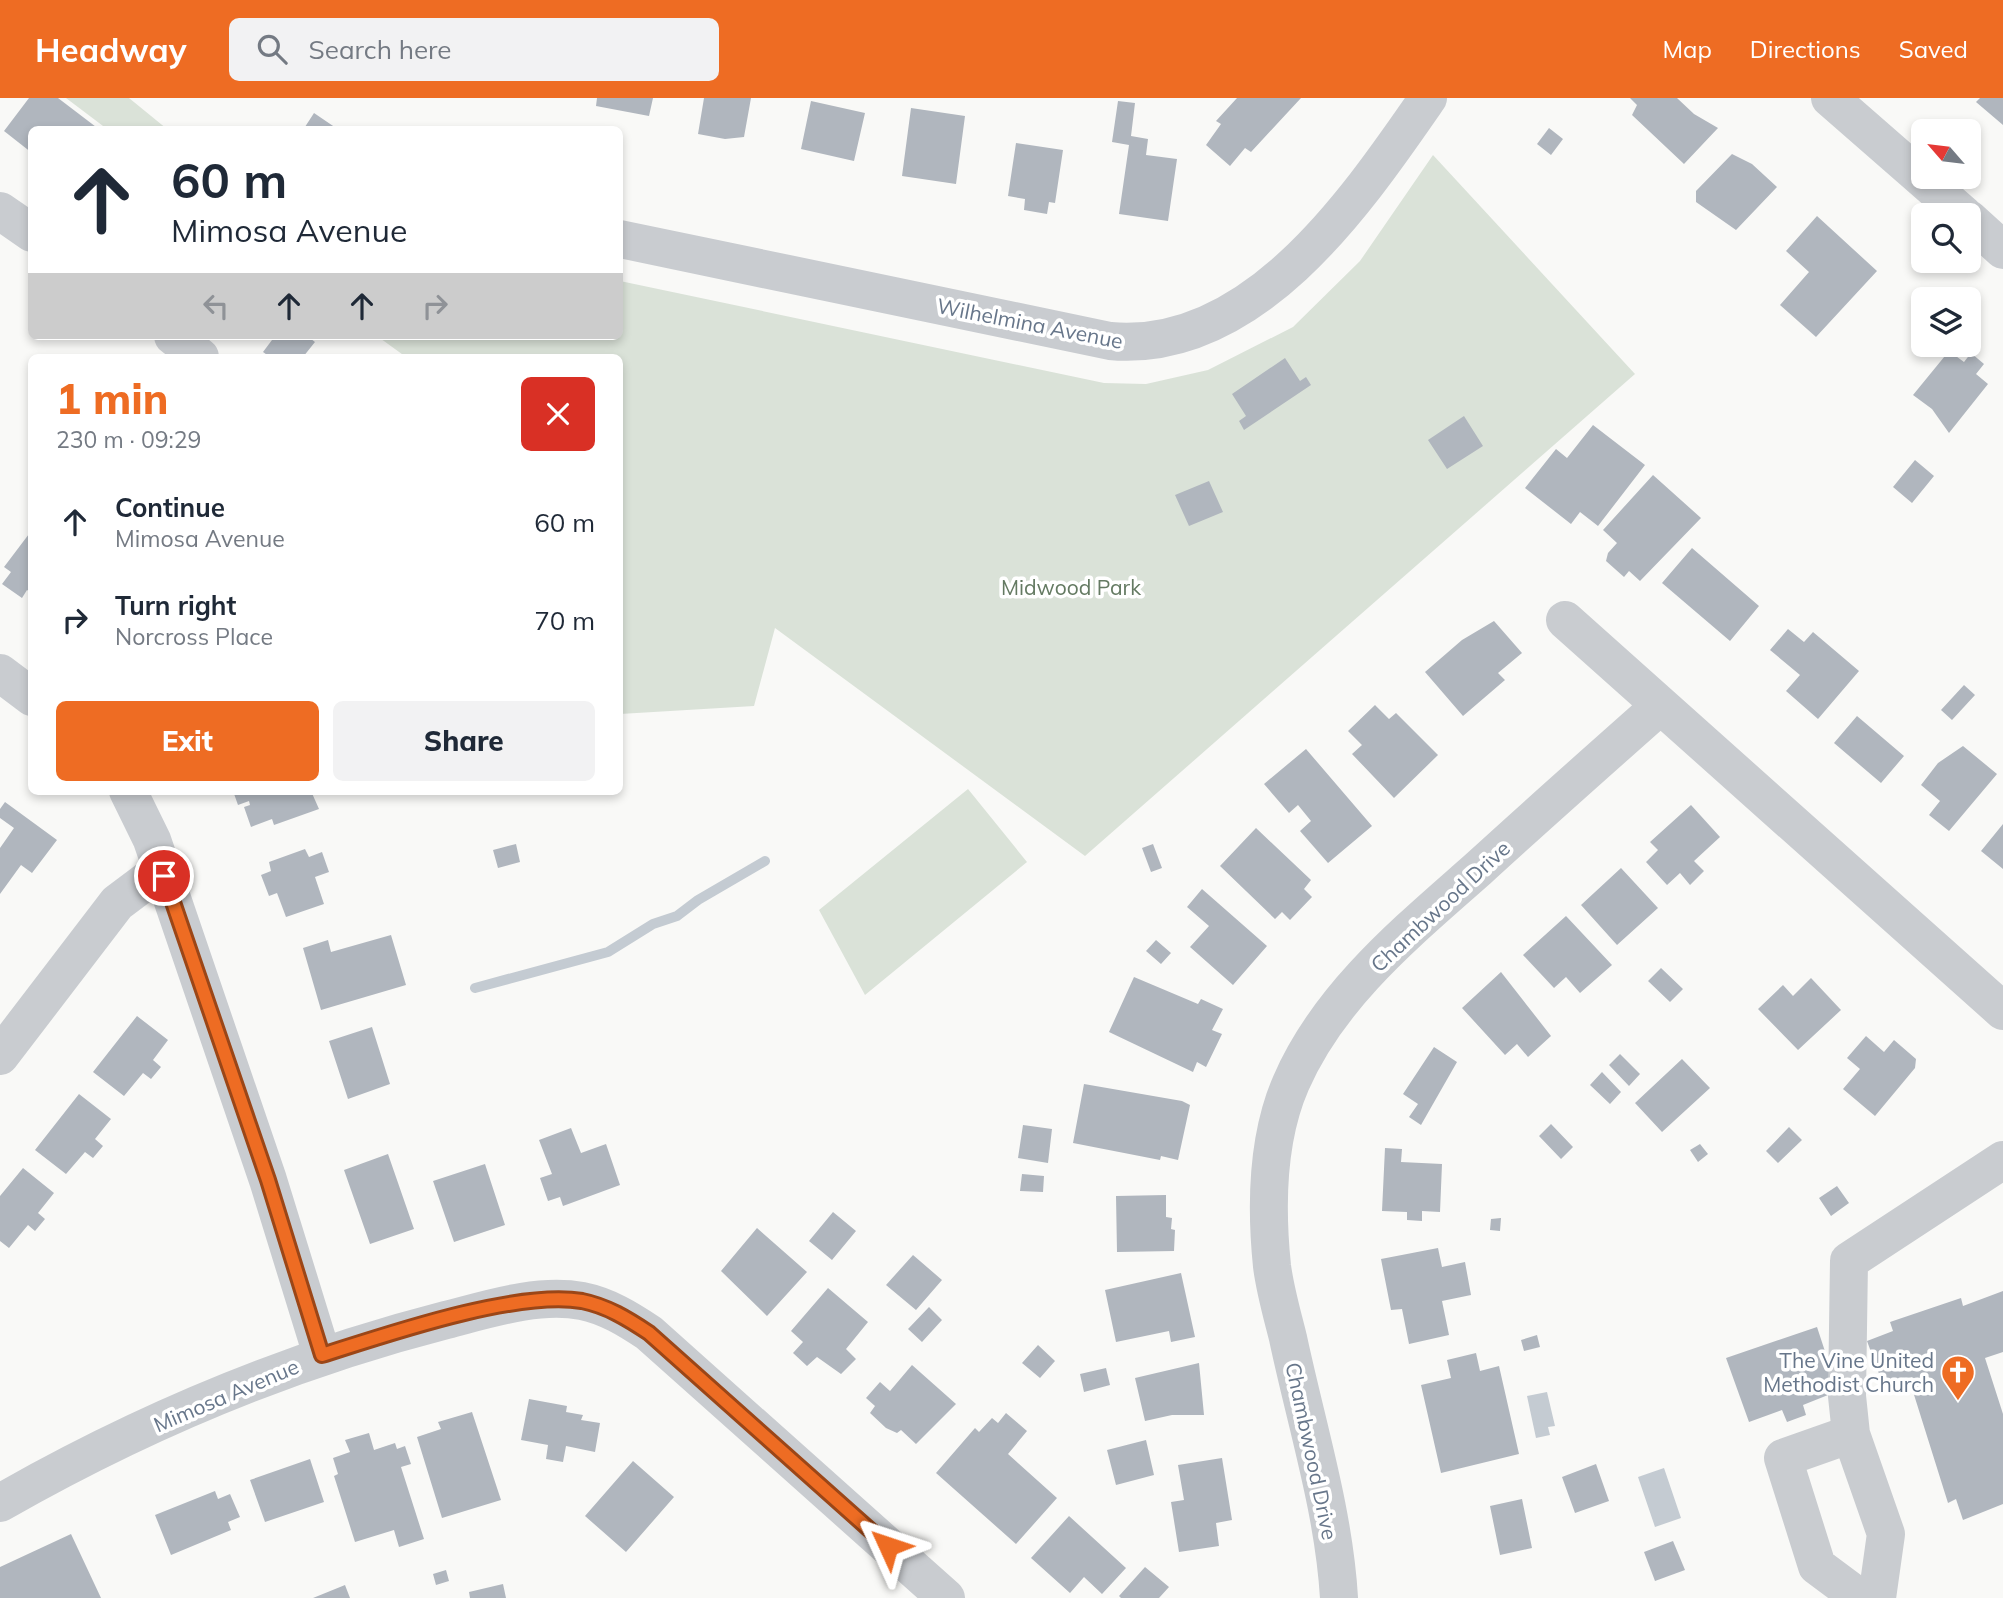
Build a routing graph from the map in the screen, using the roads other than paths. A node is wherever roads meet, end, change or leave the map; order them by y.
1 (1428, 98) edge
2 (1830, 98) edge
3 (1950, 203) edge
4 (0, 211) edge
5 (28, 230) edge
6 (1981, 230) edge
7 (623, 240) edge
8 (2003, 250) edge
9 (178, 340) edge
10 (197, 354) edge
11 (1565, 620) dead end
12 (0, 673) edge
13 (28, 693) edge
14 (1660, 706) junction
15 (130, 795) edge
16 (161, 870) junction
17 (2003, 1010) edge
18 (0, 1056) edge
19 (2003, 1160) edge
20 (322, 1355) junction
21 (1851, 1434) junction
22 (0, 1503) edge
23 (946, 1598) edge
24 (1339, 1598) edge
25 (1860, 1598) edge
26 (1877, 1598) edge

1 - 7 street, Wilhelmina Avenue
2 - 3 street
4 - 5 street
6 - 8 street
9 - 10 street
11 - 14 street
12 - 13 street
14 - 17 street
14 - 24 street, Chambwood Drive
15 - 16 street
16 - 18 street
16 - 20 street
19 - 21 street
20 - 22 street, Mimosa Avenue
20 - 23 street, Mimosa Avenue
21 - 25 street
21 - 26 street

